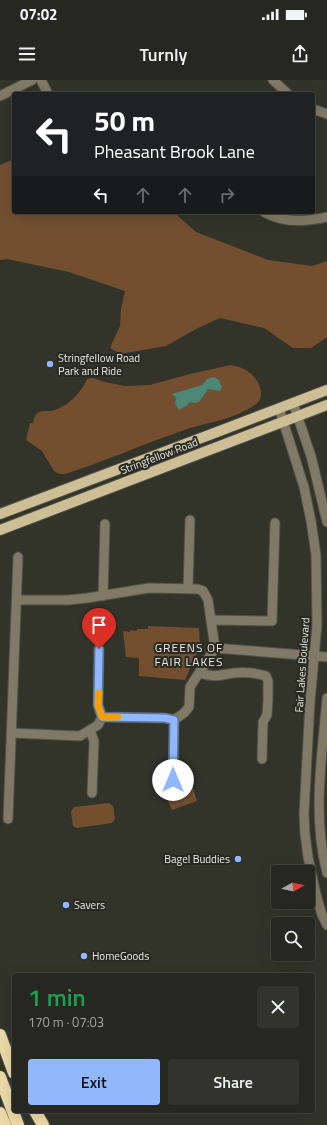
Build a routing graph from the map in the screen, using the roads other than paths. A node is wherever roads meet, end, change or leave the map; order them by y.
1 (32, 80) edge
2 (41, 80) edge
3 (273, 80) edge
4 (47, 92) edge
5 (286, 92) edge
6 (0, 96) edge
7 (315, 110) edge
8 (327, 114) edge
9 (270, 214) edge
10 (327, 217) edge
11 (327, 390) edge
12 (293, 403) junction
13 (327, 405) edge
14 (279, 408) junction
15 (298, 416) junction
16 (283, 422) junction
17 (0, 514) edge
18 (190, 520) dead end
19 (327, 522) edge
20 (275, 523) dead end
21 (105, 524) dead end
22 (0, 530) edge
23 (18, 557) dead end
24 (188, 589) junction
25 (103, 596) junction
26 (17, 600) junction
27 (211, 620) junction
28 (215, 648) junction
29 (99, 649) dead end
30 (315, 656) junction
31 (327, 657) edge
32 (200, 673) junction
33 (327, 698) edge
34 (102, 717) junction
35 (174, 720) junction
36 (90, 730) junction
37 (12, 733) junction
38 (262, 759) dead end
39 (173, 780) dead end
40 (92, 793) dead end
41 (8, 819) dead end
42 (327, 873) edge
43 (326, 923) edge
44 (0, 1035) edge
45 (12, 1069) edge
46 (0, 1077) edge
47 (12, 1109) edge
48 (0, 1113) edge
49 (14, 1113) edge
50 (29, 1113) edge
51 (36, 1113) edge
52 (5, 1125) edge
53 (18, 1125) edge
54 (34, 1125) edge
55 (43, 1125) edge

1 - 6 street
2 - 4 street
3 - 5 street
7 - 8 street
9 - 10 street
11 - 12 main road, Stringfellow Road
12 - 14 main road, Stringfellow Road
12 - 15 street
13 - 15 main road, Stringfellow Road
14 - 16 street, Fair Lakes Boulevard
14 - 17 main road, Stringfellow Road
15 - 16 main road, Stringfellow Road
15 - 19 street
16 - 22 main road, Stringfellow Road
16 - 30 street, Fair Lakes Boulevard
18 - 24 street
20 - 27 street
21 - 25 street
23 - 26 street
24 - 25 street
24 - 27 street
25 - 26 street
26 - 37 street
27 - 28 street
28 - 30 street
28 - 32 street
29 - 34 street
30 - 31 street
30 - 43 street, Fair Lakes Boulevard
32 - 35 street
32 - 38 street
33 - 42 street
34 - 35 street
34 - 36 street
35 - 39 street
36 - 37 street
36 - 40 street
37 - 41 street
44 - 45 highway
46 - 47 highway
48 - 52 highway
49 - 53 highway
50 - 54 highway
51 - 55 highway

